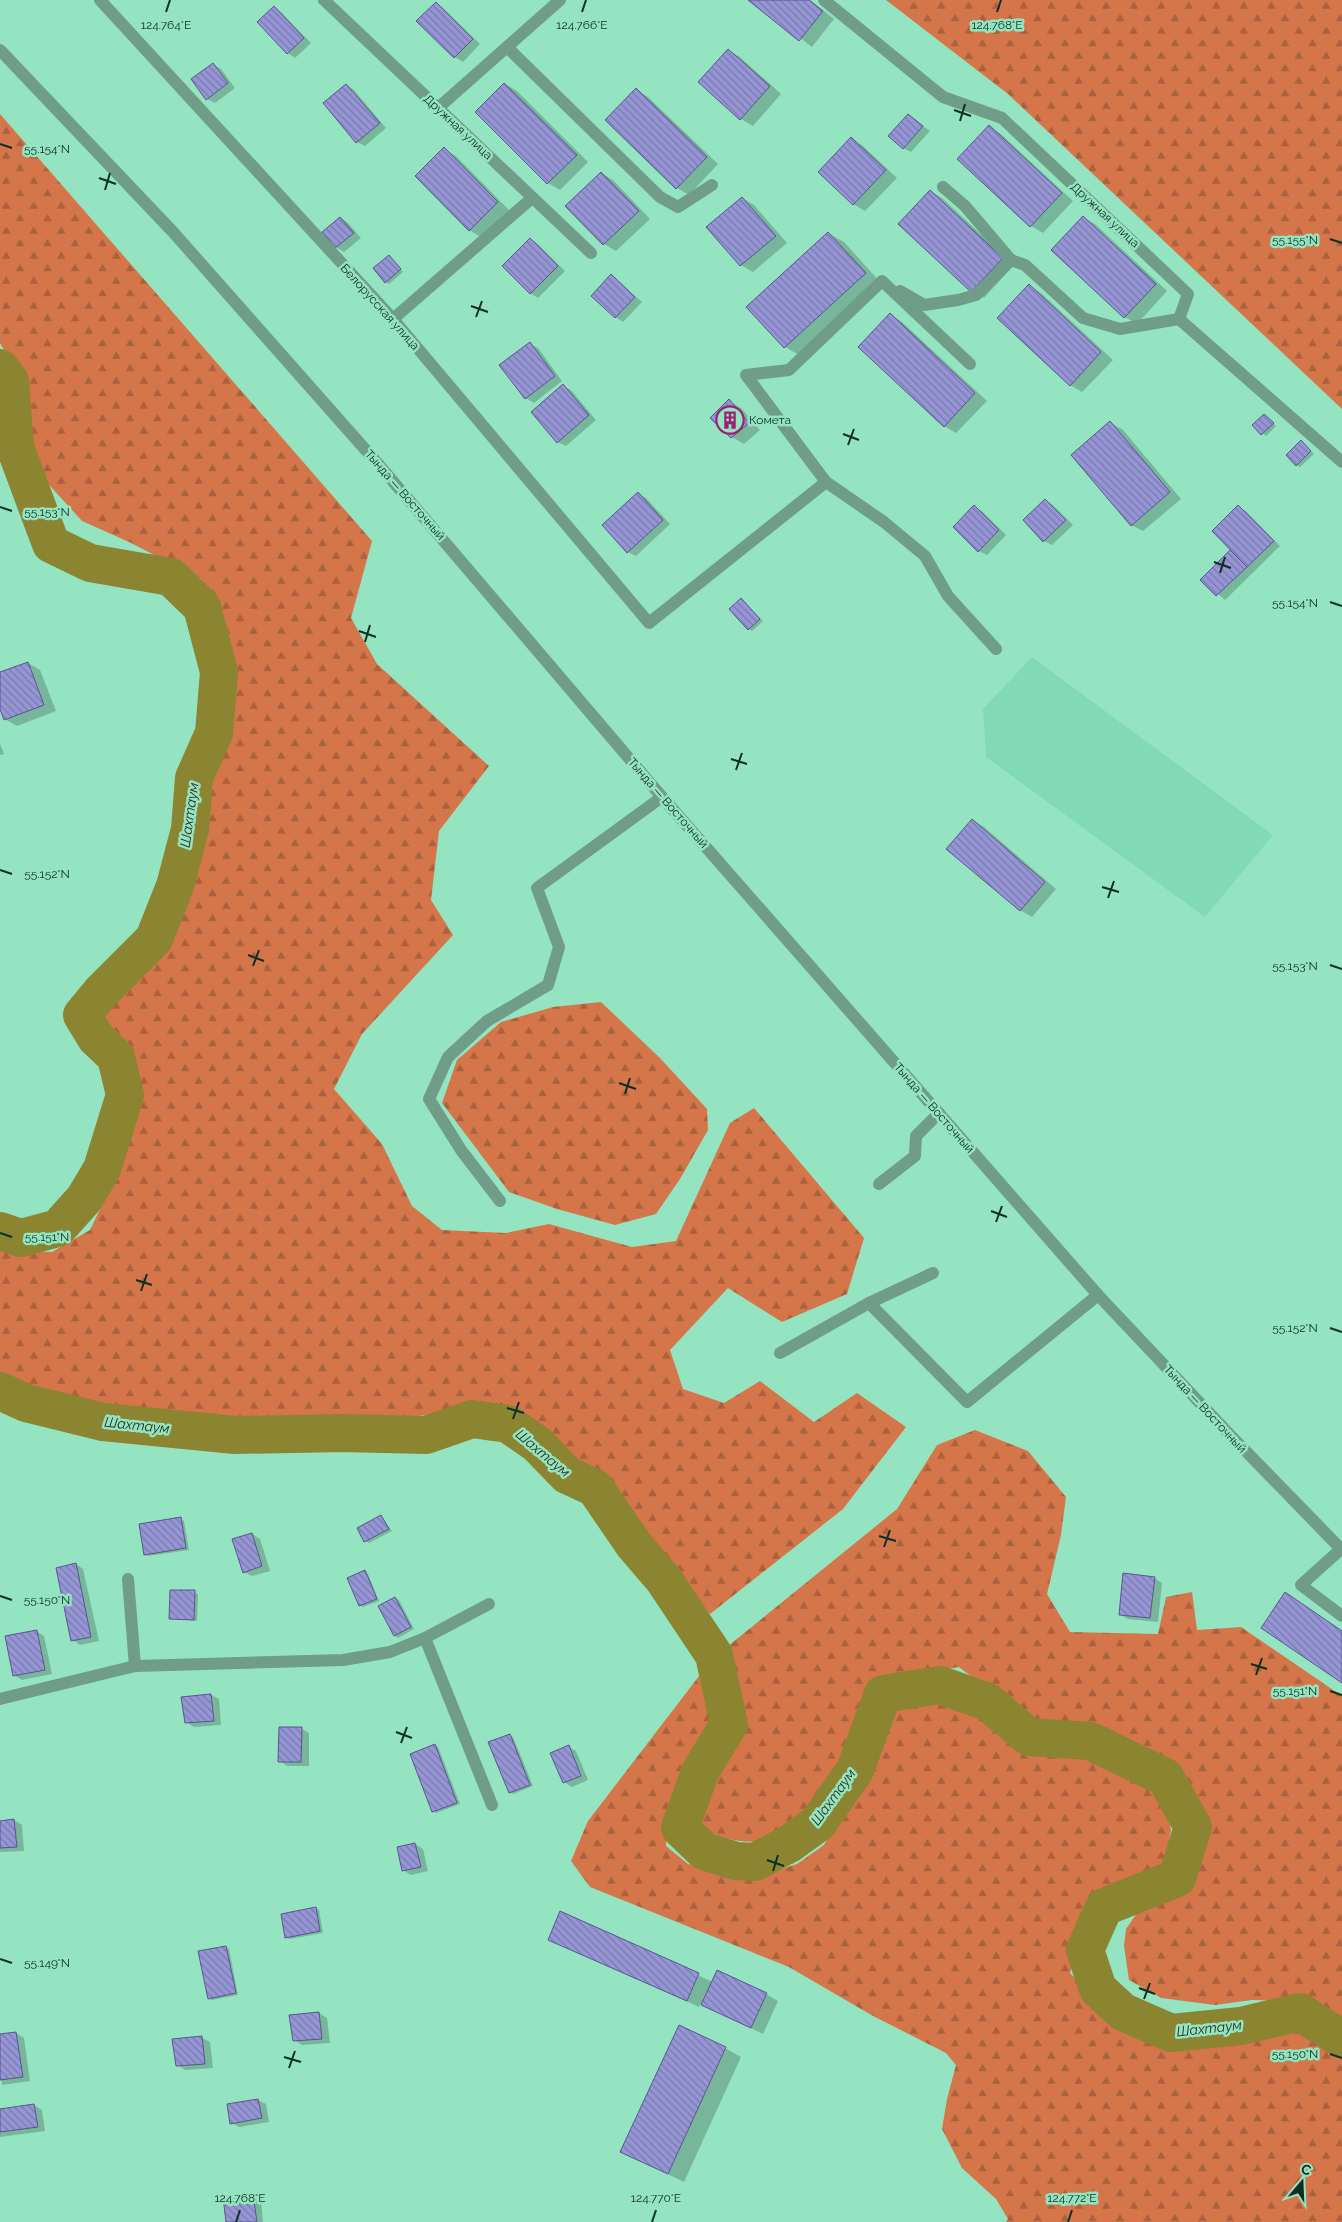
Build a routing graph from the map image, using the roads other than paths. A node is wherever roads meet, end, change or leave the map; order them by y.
1 (100, 0) edge
2 (324, 0) edge
3 (560, 0) edge
4 (824, 0) edge
5 (507, 47) junction
6 (0, 50) edge
7 (438, 108) junction
8 (712, 185) dead end
9 (943, 187) dead end
10 (532, 198) junction
11 (591, 254) dead end
12 (1010, 260) junction
13 (882, 281) junction
14 (393, 319) junction
15 (1179, 320) junction
16 (970, 364) dead end
17 (1342, 462) edge
18 (826, 482) junction
19 (996, 649) dead end
20 (662, 797) junction
21 (939, 1113) junction
22 (879, 1184) dead end
23 (500, 1201) dead end
24 (933, 1273) dead end
25 (1098, 1295) junction
26 (869, 1304) junction
27 (780, 1353) dead end
28 (1341, 1549) edge
29 (128, 1579) dead end
30 (489, 1604) dead end
31 (1342, 1616) edge
32 (424, 1638) junction
33 (135, 1666) junction
34 (0, 1699) edge
35 (492, 1805) dead end

1 - 14 street, Белорусская улица
2 - 7 street, Дружная улица
3 - 5 street
4 - 15 street, Дружная улица
5 - 7 street
5 - 8 street
6 - 20 street, Тында — Восточный
7 - 10 street, Дружная улица
9 - 12 street
10 - 11 street, Дружная улица
10 - 14 street
12 - 13 street
12 - 15 street
13 - 16 street
13 - 18 street
14 - 18 street, Белорусская улица
15 - 17 street
18 - 19 street
20 - 21 street, Тында — Восточный
20 - 23 street
21 - 22 street
21 - 25 street, Тында — Восточный
24 - 26 street
25 - 26 street
25 - 28 street, Тында — Восточный
26 - 27 street
28 - 31 street
29 - 33 street
30 - 32 street
32 - 33 street
32 - 35 street
33 - 34 street

